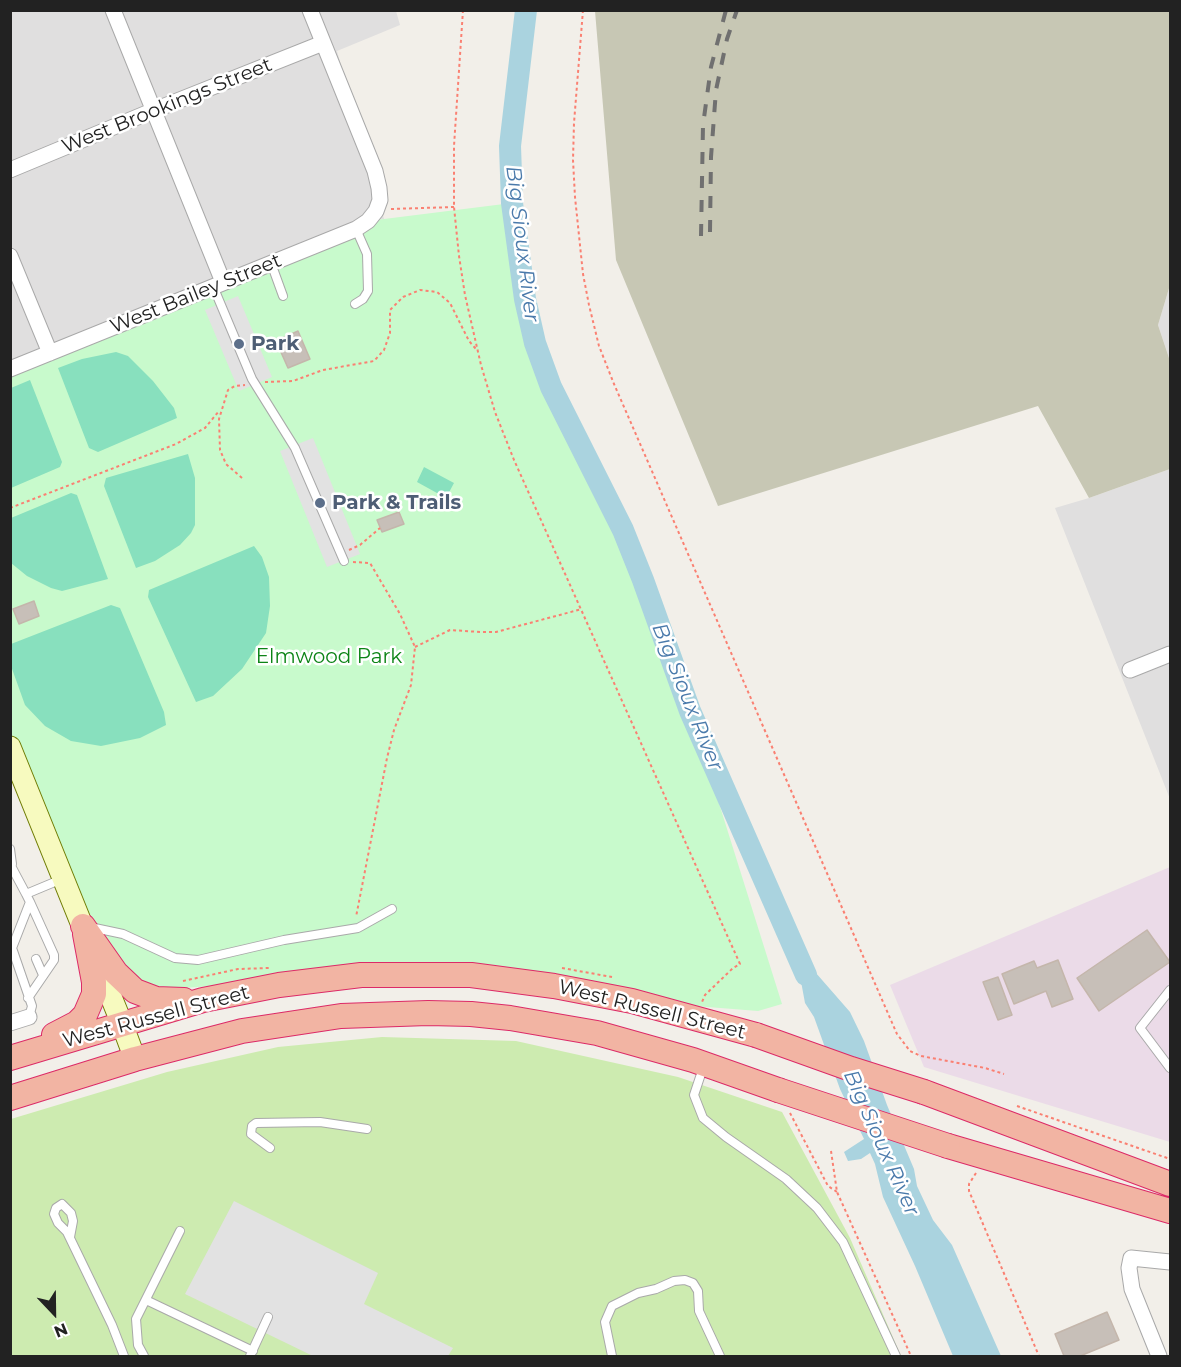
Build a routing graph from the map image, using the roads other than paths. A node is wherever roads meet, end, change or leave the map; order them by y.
1 (113, 10) edge
2 (310, 10) edge
3 (323, 43) junction
4 (152, 111) junction
5 (10, 170) edge
6 (356, 229) junction
7 (10, 256) edge
8 (270, 263) junction
9 (218, 284) junction
10 (283, 296) dead end
11 (355, 304) dead end
12 (50, 353) junction
13 (10, 369) edge
14 (342, 557) road end
15 (1170, 654) edge
16 (1130, 670) dead end
17 (10, 747) edge
18 (10, 849) edge
19 (11, 864) edge
20 (64, 878) junction
21 (28, 898) junction
22 (392, 909) dead end
23 (21, 925) junction
24 (83, 926) junction
25 (26, 935) dead end
26 (36, 959) dead end
27 (20, 973) junction
28 (43, 975) junction
29 (10, 977) edge
30 (1170, 990) edge
31 (228, 995) junction
32 (28, 998) junction
33 (29, 1017) joint
34 (10, 1023) edge
35 (123, 1024) junction
36 (10, 1053) edge
37 (10, 1058) edge
38 (135, 1059) junction
39 (705, 1064) junction
40 (1170, 1068) edge
41 (10, 1098) edge
42 (367, 1129) dead end
43 (270, 1148) dead end
44 (1170, 1184) edge
45 (1170, 1211) edge
46 (180, 1231) dead end
47 (70, 1238) dead end
48 (1170, 1262) edge
49 (146, 1300) junction
50 (267, 1317) dead end
51 (251, 1354) edge
52 (124, 1356) edge
53 (144, 1356) edge
54 (612, 1356) edge
55 (720, 1356) edge
56 (896, 1356) edge
57 (1159, 1356) edge

1 - 4 street
2 - 3 street
3 - 4 street, West Brookings Street
3 - 6 street, West Bailey Street
4 - 5 street, West Brookings Street
4 - 9 street
6 - 8 street, West Bailey Street
6 - 11 lane
7 - 12 street
8 - 9 street, West Bailey Street
8 - 10 lane
9 - 12 street, West Bailey Street
9 - 14 lane
12 - 13 street, West Bailey Street
15 - 16 street
17 - 20 main road
18 - 19 lane
19 - 21 lane
20 - 21 lane
20 - 24 main road
21 - 23 lane
21 - 28 lane
22 - 24 lane
23 - 25 lane
23 - 27 lane
24 - 31 highway
24 - 35 main road
24 - 36 highway
26 - 28 lane
27 - 29 lane
27 - 32 lane
28 - 32 lane
30 - 40 lane
31 - 35 highway, West Russell Street
31 - 44 highway, West Russell Street, bridge
32 - 33 lane
33 - 34 street
35 - 37 highway, West Russell Street
35 - 38 main road
38 - 39 highway, West Russell Street
38 - 41 highway, West Russell Street
39 - 45 highway, West Russell Street, bridge
39 - 56 lane
42 - 43 lane
46 - 49 lane
47 - 52 lane
48 - 57 street
49 - 51 lane
49 - 53 lane
50 - 51 lane
54 - 55 lane

